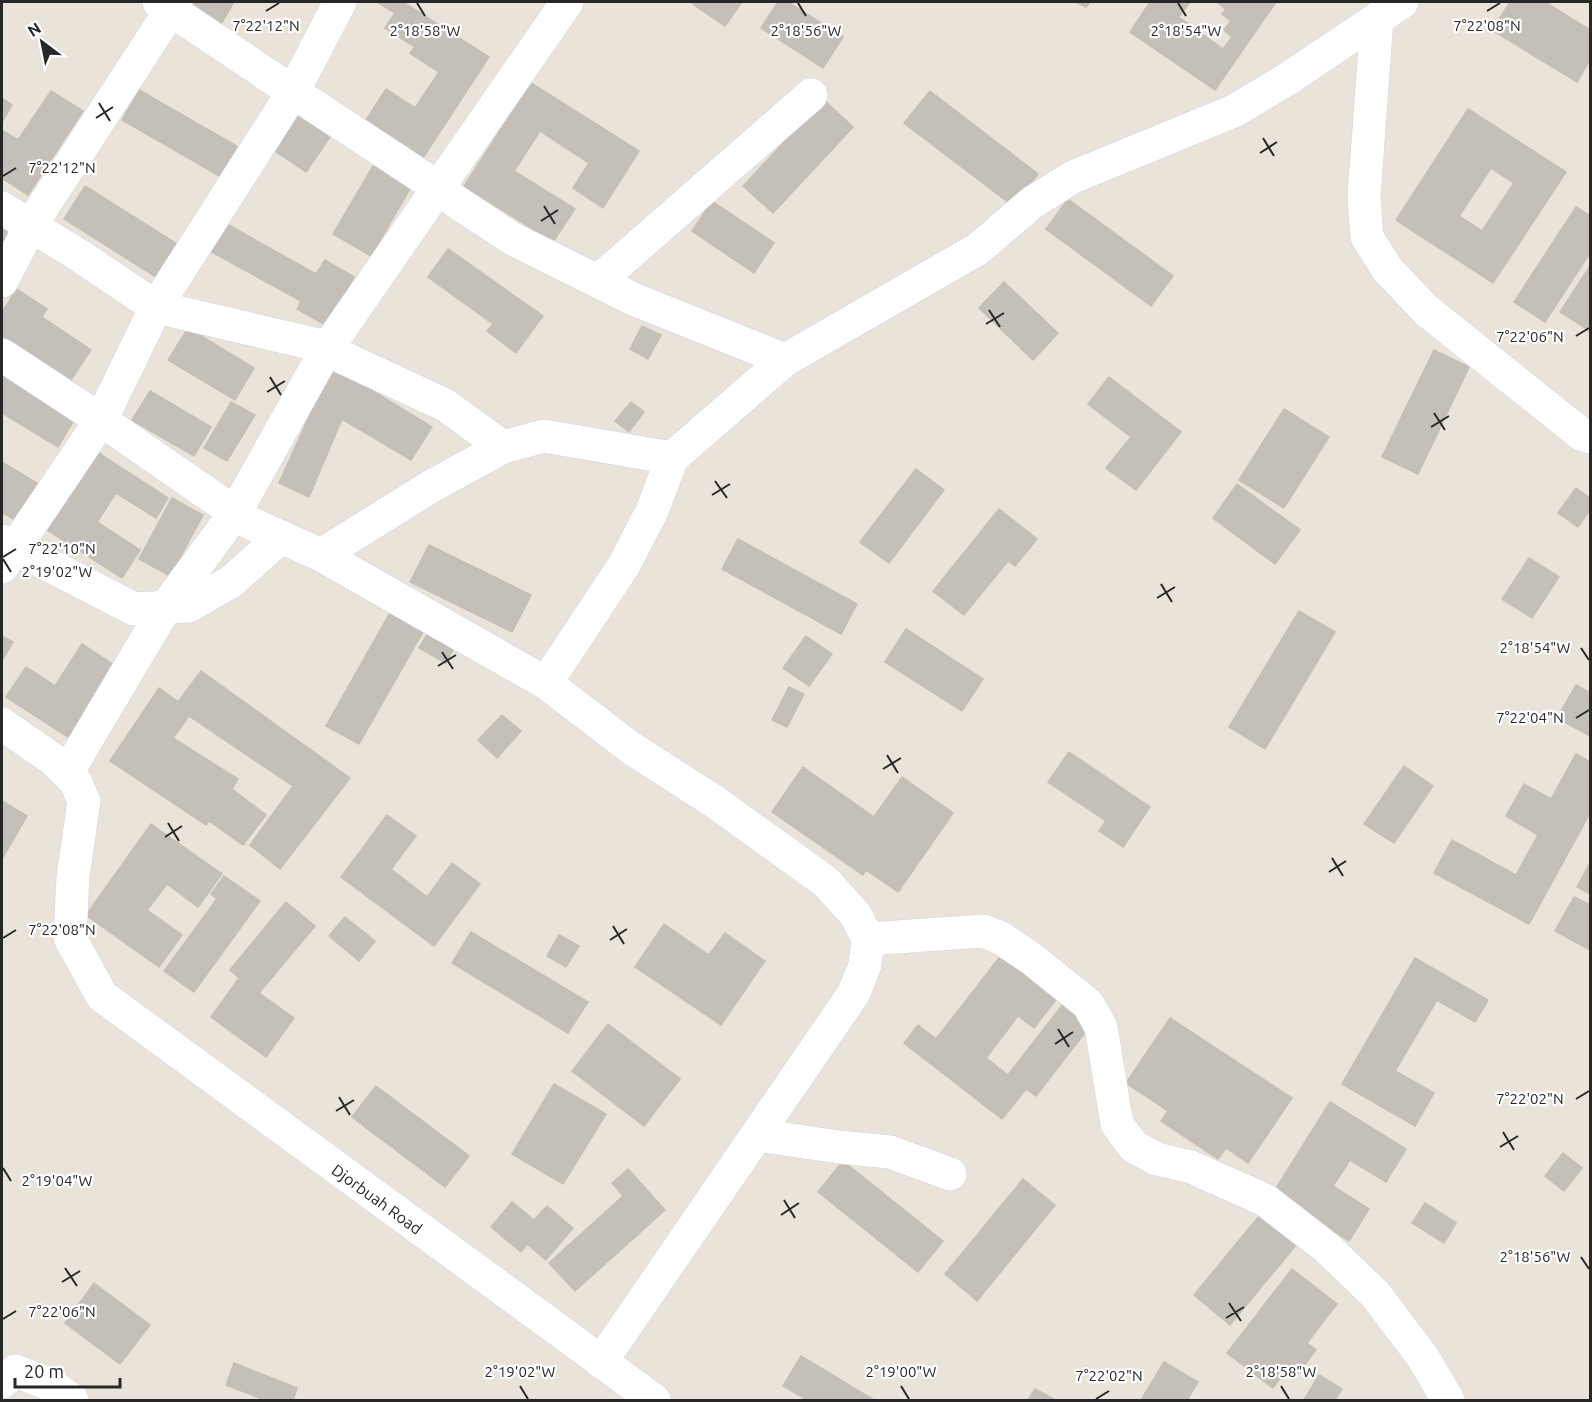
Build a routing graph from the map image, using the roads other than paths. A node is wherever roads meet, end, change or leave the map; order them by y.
1 (340, 2) edge
2 (567, 2) edge
3 (169, 4) edge
4 (1389, 10) edge
5 (292, 92) junction
6 (811, 94) dead end
7 (439, 188) junction
8 (2, 208) edge
9 (31, 225) junction
10 (2, 281) edge
11 (598, 281) junction
12 (156, 308) junction
13 (326, 350) junction
14 (2, 355) edge
15 (784, 360) junction
16 (101, 420) junction
17 (1590, 437) edge
18 (503, 447) junction
19 (672, 458) junction
20 (235, 513) junction
21 (281, 537) junction
22 (6, 553) edge
23 (321, 555) junction
24 (165, 608) junction
25 (546, 683) junction
26 (2, 724) edge
27 (67, 773) junction
28 (868, 939) junction
29 (757, 1135) junction
30 (950, 1174) dead end
31 (601, 1362) junction
32 (2, 1382) edge
33 (72, 1401) edge
34 (654, 1401) edge
35 (1448, 1401) edge

1 - 5 street
2 - 7 street
3 - 5 street
3 - 9 street
4 - 15 street
4 - 17 street
5 - 7 street
5 - 12 street
6 - 11 street
7 - 11 street
7 - 13 street
8 - 9 street
9 - 10 street
9 - 12 street
11 - 15 street
12 - 13 street
12 - 16 street
13 - 18 street
13 - 20 street
14 - 16 street
15 - 19 street
16 - 20 street
16 - 22 street
18 - 19 street
18 - 23 street
19 - 25 street
20 - 21 street
20 - 24 street
21 - 23 street
21 - 24 street
22 - 24 street
23 - 25 street
24 - 27 street
25 - 28 street
26 - 27 street
27 - 31 street, Djorbuah Road
28 - 29 street
28 - 35 street
29 - 30 street
29 - 31 street
31 - 34 street, Djorbuah Road
32 - 33 street

